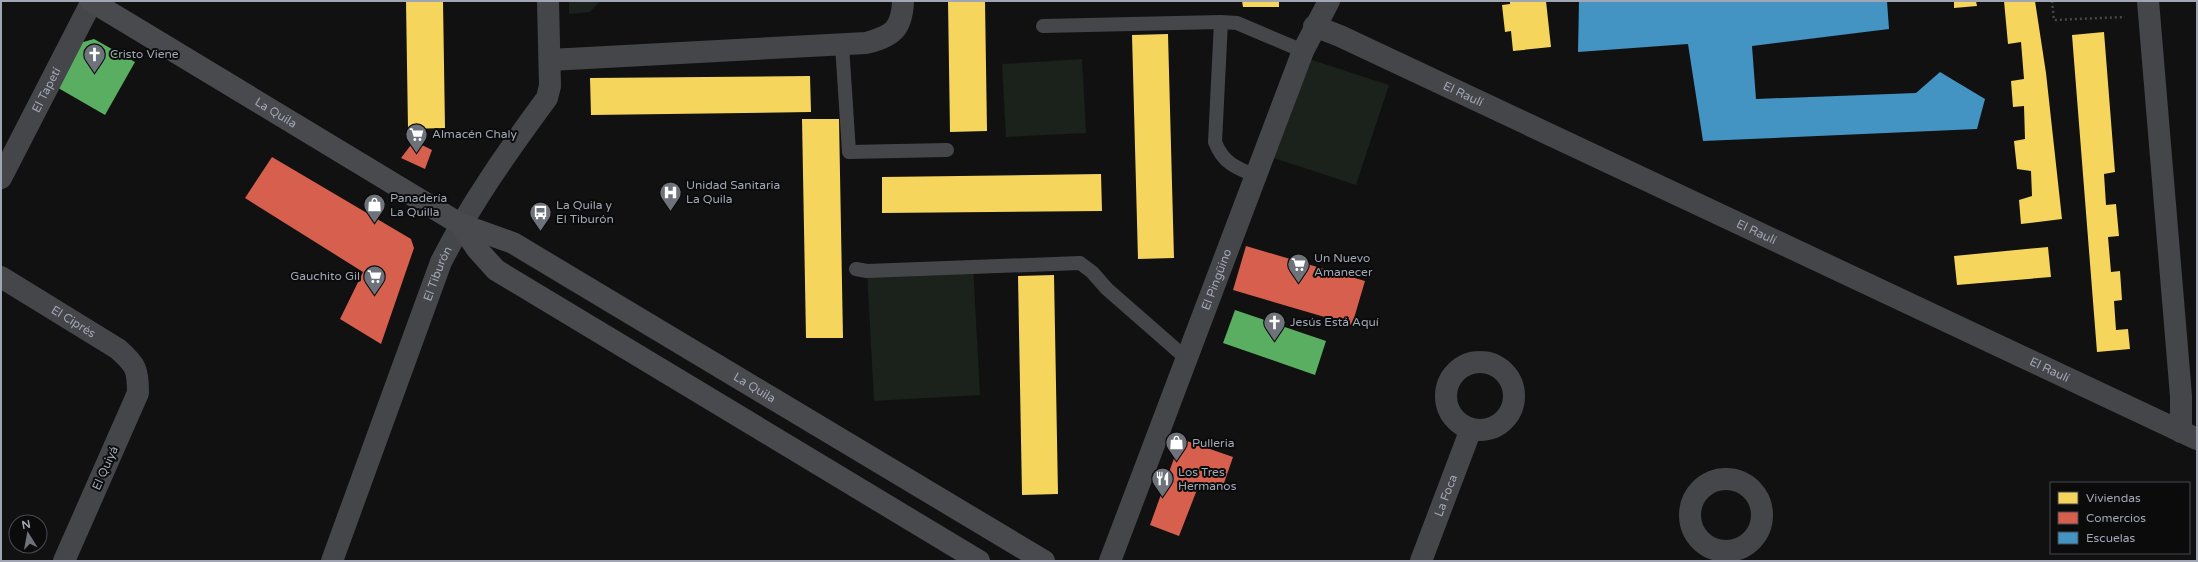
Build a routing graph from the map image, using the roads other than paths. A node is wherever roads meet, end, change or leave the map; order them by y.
1 (91, 1) edge
2 (548, 1) edge
3 (903, 1) edge
4 (1329, 1) edge
5 (2149, 9) edge
6 (1221, 22) junction
7 (1043, 26) dead end
8 (1314, 26) junction
9 (842, 44) junction
10 (1303, 51) junction
11 (550, 60) junction
12 (947, 150) dead end
13 (1256, 176) junction
14 (1, 178) edge
15 (460, 224) junction
16 (856, 268) dead end
17 (1, 277) edge
18 (1187, 359) junction
19 (138, 374) joint
20 (1471, 429) dead end
21 (2189, 436) edge
22 (64, 561) edge
23 (332, 561) edge
24 (978, 561) edge
25 (1044, 561) edge
26 (1110, 561) edge
27 (1421, 561) edge

1 - 14 street, El Tapetí
1 - 15 main road, La Quila
2 - 11 street, El Tiburón
3 - 9 street
4 - 8 street, El Pingüino
5 - 21 street
6 - 7 lane
6 - 10 lane
6 - 13 lane
8 - 10 street, El Pingüino
8 - 21 street, El Raulí
9 - 11 street
9 - 12 lane
10 - 13 street, El Pingüino
11 - 15 street, El Tiburón
13 - 18 street, El Pingüino
15 - 23 street, El Tiburón
15 - 24 main road, La Quila
15 - 25 main road, La Quila
16 - 18 lane
17 - 19 street, El Ciprés
18 - 26 street, El Pingüino
19 - 22 street, El Quiyá
20 - 27 street, La Foca

